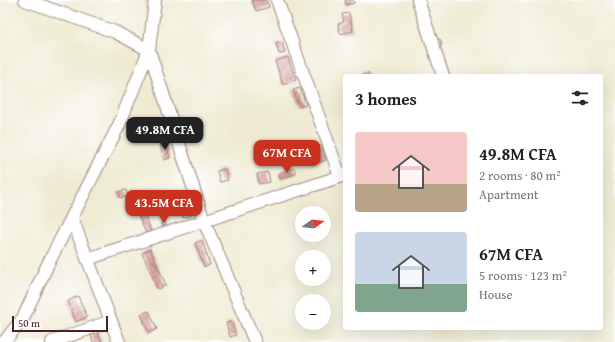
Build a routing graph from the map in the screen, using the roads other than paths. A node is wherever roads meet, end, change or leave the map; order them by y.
1 (26, 0) edge
2 (155, 0) edge
3 (277, 0) edge
4 (418, 0) edge
5 (148, 50) junction
6 (442, 74) edge
7 (343, 176) edge
8 (72, 218) junction
9 (204, 221) junction
10 (87, 259) junction
11 (111, 321) junction
12 (4, 342) edge
13 (52, 342) edge
14 (119, 342) edge
15 (255, 342) edge

1 - 5 street
2 - 5 street
3 - 7 street
4 - 6 street
5 - 8 street
5 - 9 street
7 - 9 street
8 - 10 street
8 - 12 street
9 - 10 street
9 - 15 street
10 - 11 street
11 - 13 street
11 - 14 street

